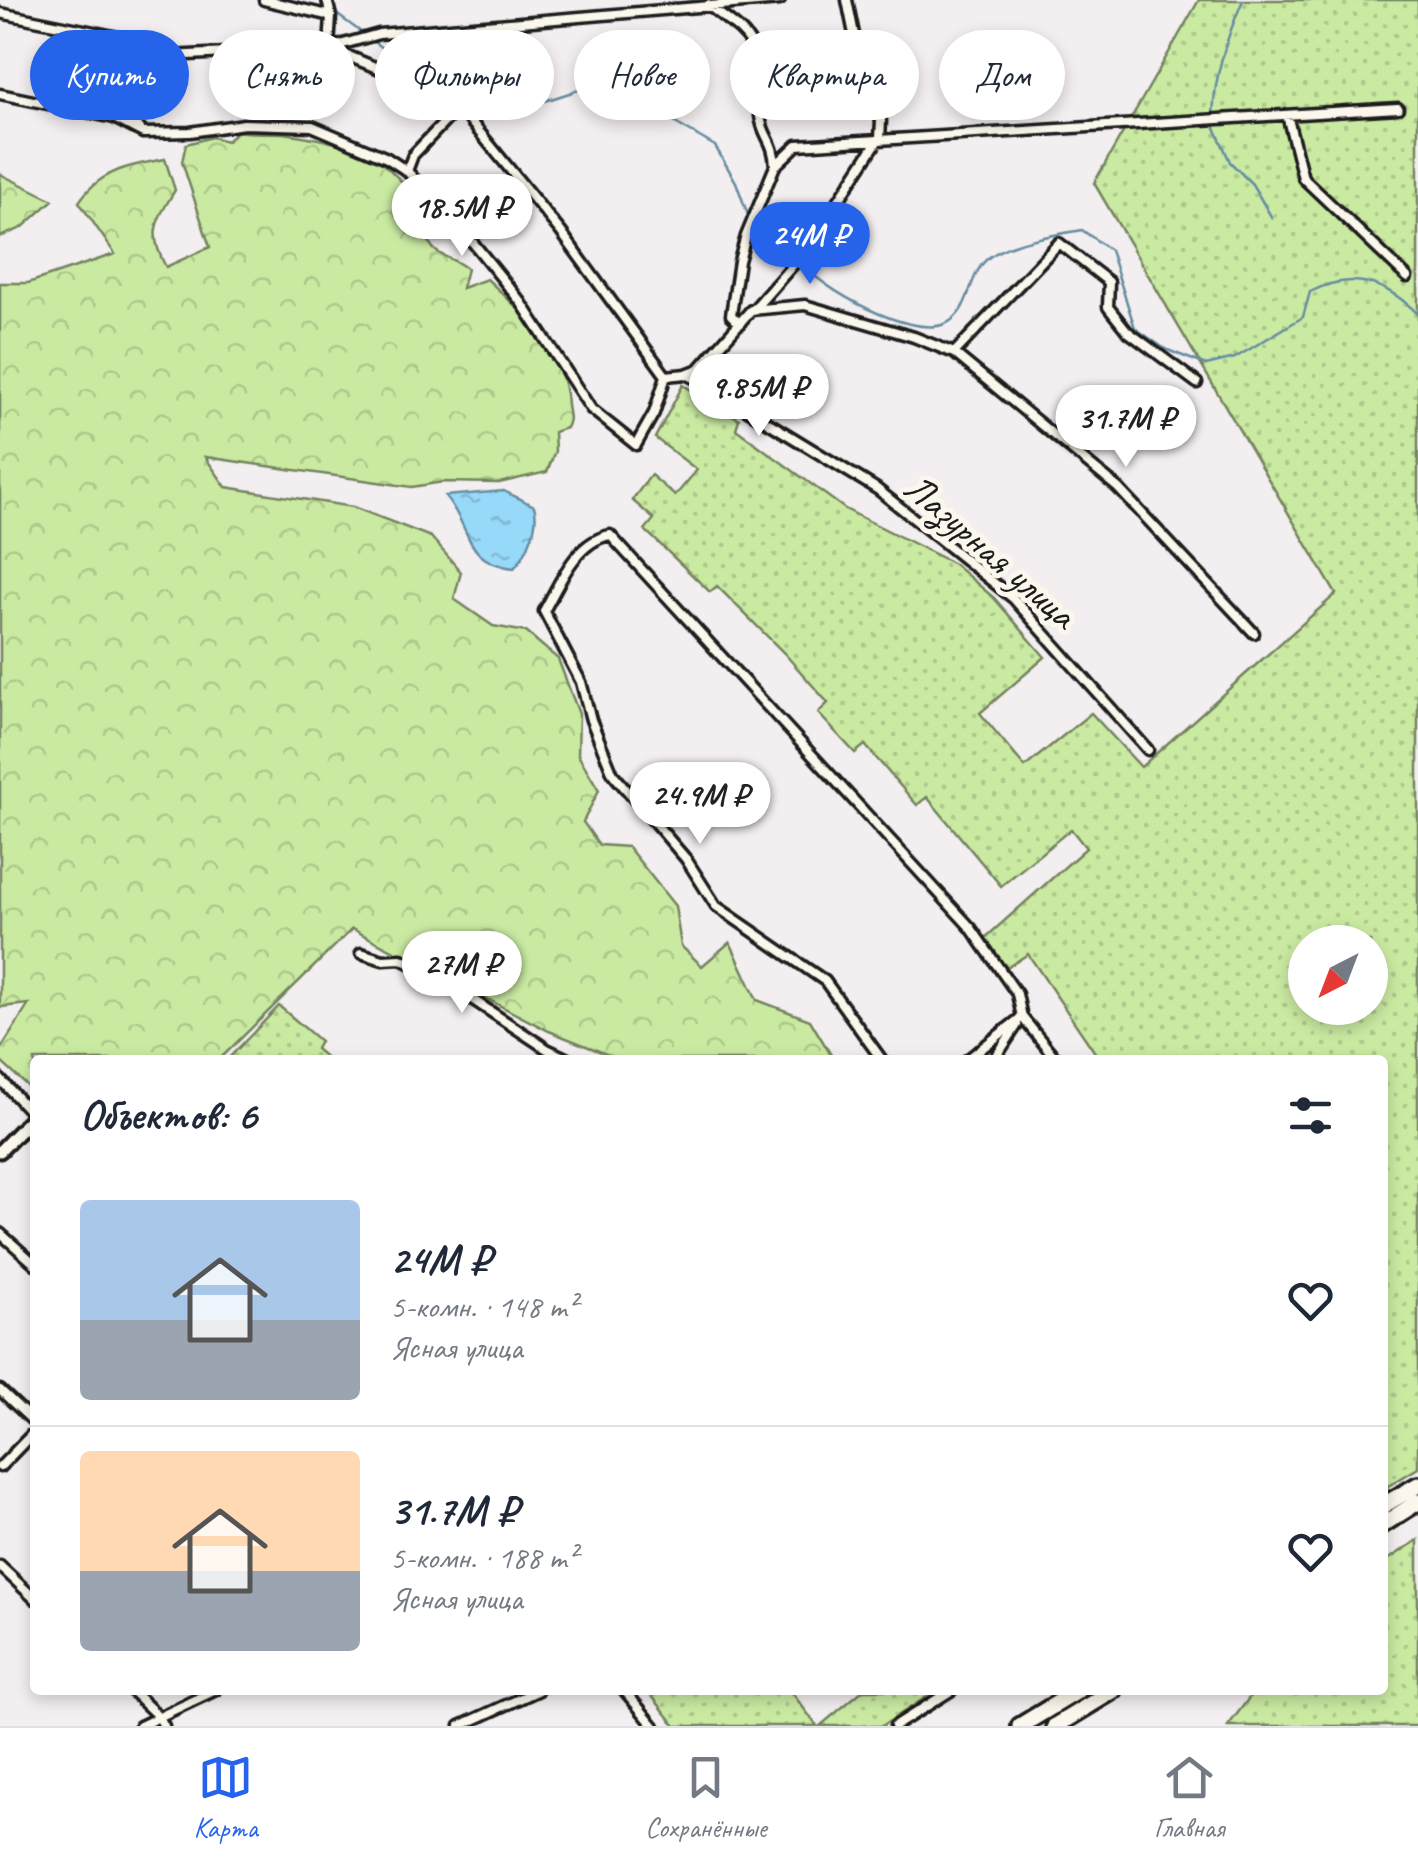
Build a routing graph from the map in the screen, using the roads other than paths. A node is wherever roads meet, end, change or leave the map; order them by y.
1 (264, 0) edge
2 (327, 0) edge
3 (780, 0) edge
4 (848, 0) edge
5 (585, 2) edge
6 (708, 5) junction
7 (0, 13) edge
8 (585, 14) junction
9 (331, 16) junction
10 (84, 30) edge
11 (330, 30) edge
12 (355, 41) edge
13 (0, 94) edge
14 (1398, 108) dead end
15 (1287, 115) junction
16 (133, 120) edge
17 (447, 120) edge
18 (470, 120) edge
19 (143, 132) junction
20 (878, 140) junction
21 (775, 166) junction
22 (407, 171) junction
23 (1407, 276) dead end
24 (754, 310) junction
25 (740, 324) junction
26 (954, 353) junction
27 (686, 374) junction
28 (666, 376) junction
29 (1197, 383) dead end
30 (1254, 632) dead end
31 (1148, 750) dead end
32 (361, 953) dead end
33 (1022, 1017) junction
34 (547, 1049) junction
35 (543, 1055) edge
36 (560, 1055) edge
37 (878, 1055) edge
38 (973, 1055) edge
39 (997, 1055) edge
40 (1054, 1055) edge
41 (0, 1079) edge
42 (30, 1111) edge
43 (30, 1121) edge
44 (0, 1151) edge
45 (0, 1234) edge
46 (30, 1260) edge
47 (0, 1390) edge
48 (30, 1422) edge
49 (30, 1433) edge
50 (0, 1467) edge
51 (1418, 1485) edge
52 (1388, 1502) edge
53 (1418, 1502) edge
54 (1388, 1521) edge
55 (0, 1566) edge
56 (30, 1594) edge
57 (136, 1695) edge
58 (207, 1695) edge
59 (528, 1695) edge
60 (628, 1695) edge
61 (944, 1695) edge
62 (1071, 1695) edge
63 (1106, 1695) edge
64 (162, 1721) edge
65 (140, 1726) edge
66 (460, 1726) edge
67 (654, 1726) edge
68 (895, 1726) edge
69 (1020, 1726) edge
70 (1055, 1726) edge

1 - 9 street
2 - 9 street
3 - 6 street
4 - 20 street
5 - 8 street
6 - 8 street
6 - 21 street
7 - 10 street
8 - 12 street
9 - 11 street
13 - 19 street
14 - 15 street
15 - 20 street
15 - 23 street
16 - 19 street
17 - 22 street
18 - 28 street
19 - 22 street
20 - 21 street
20 - 24 street
21 - 25 street
22 - 28 street
24 - 25 street
24 - 26 street
25 - 27 street
26 - 29 street
26 - 30 street
27 - 28 street
27 - 31 street, Лазурная улица
32 - 34 street
33 - 37 street
33 - 38 street
33 - 39 street
33 - 40 street
34 - 35 street
34 - 36 street
41 - 42 street
43 - 44 street
45 - 46 street
47 - 48 street
49 - 50 street
51 - 52 highway
53 - 54 highway
55 - 56 street
57 - 64 street
58 - 64 street
59 - 66 street
60 - 67 street
61 - 68 street
62 - 69 highway
63 - 70 highway
64 - 65 street

